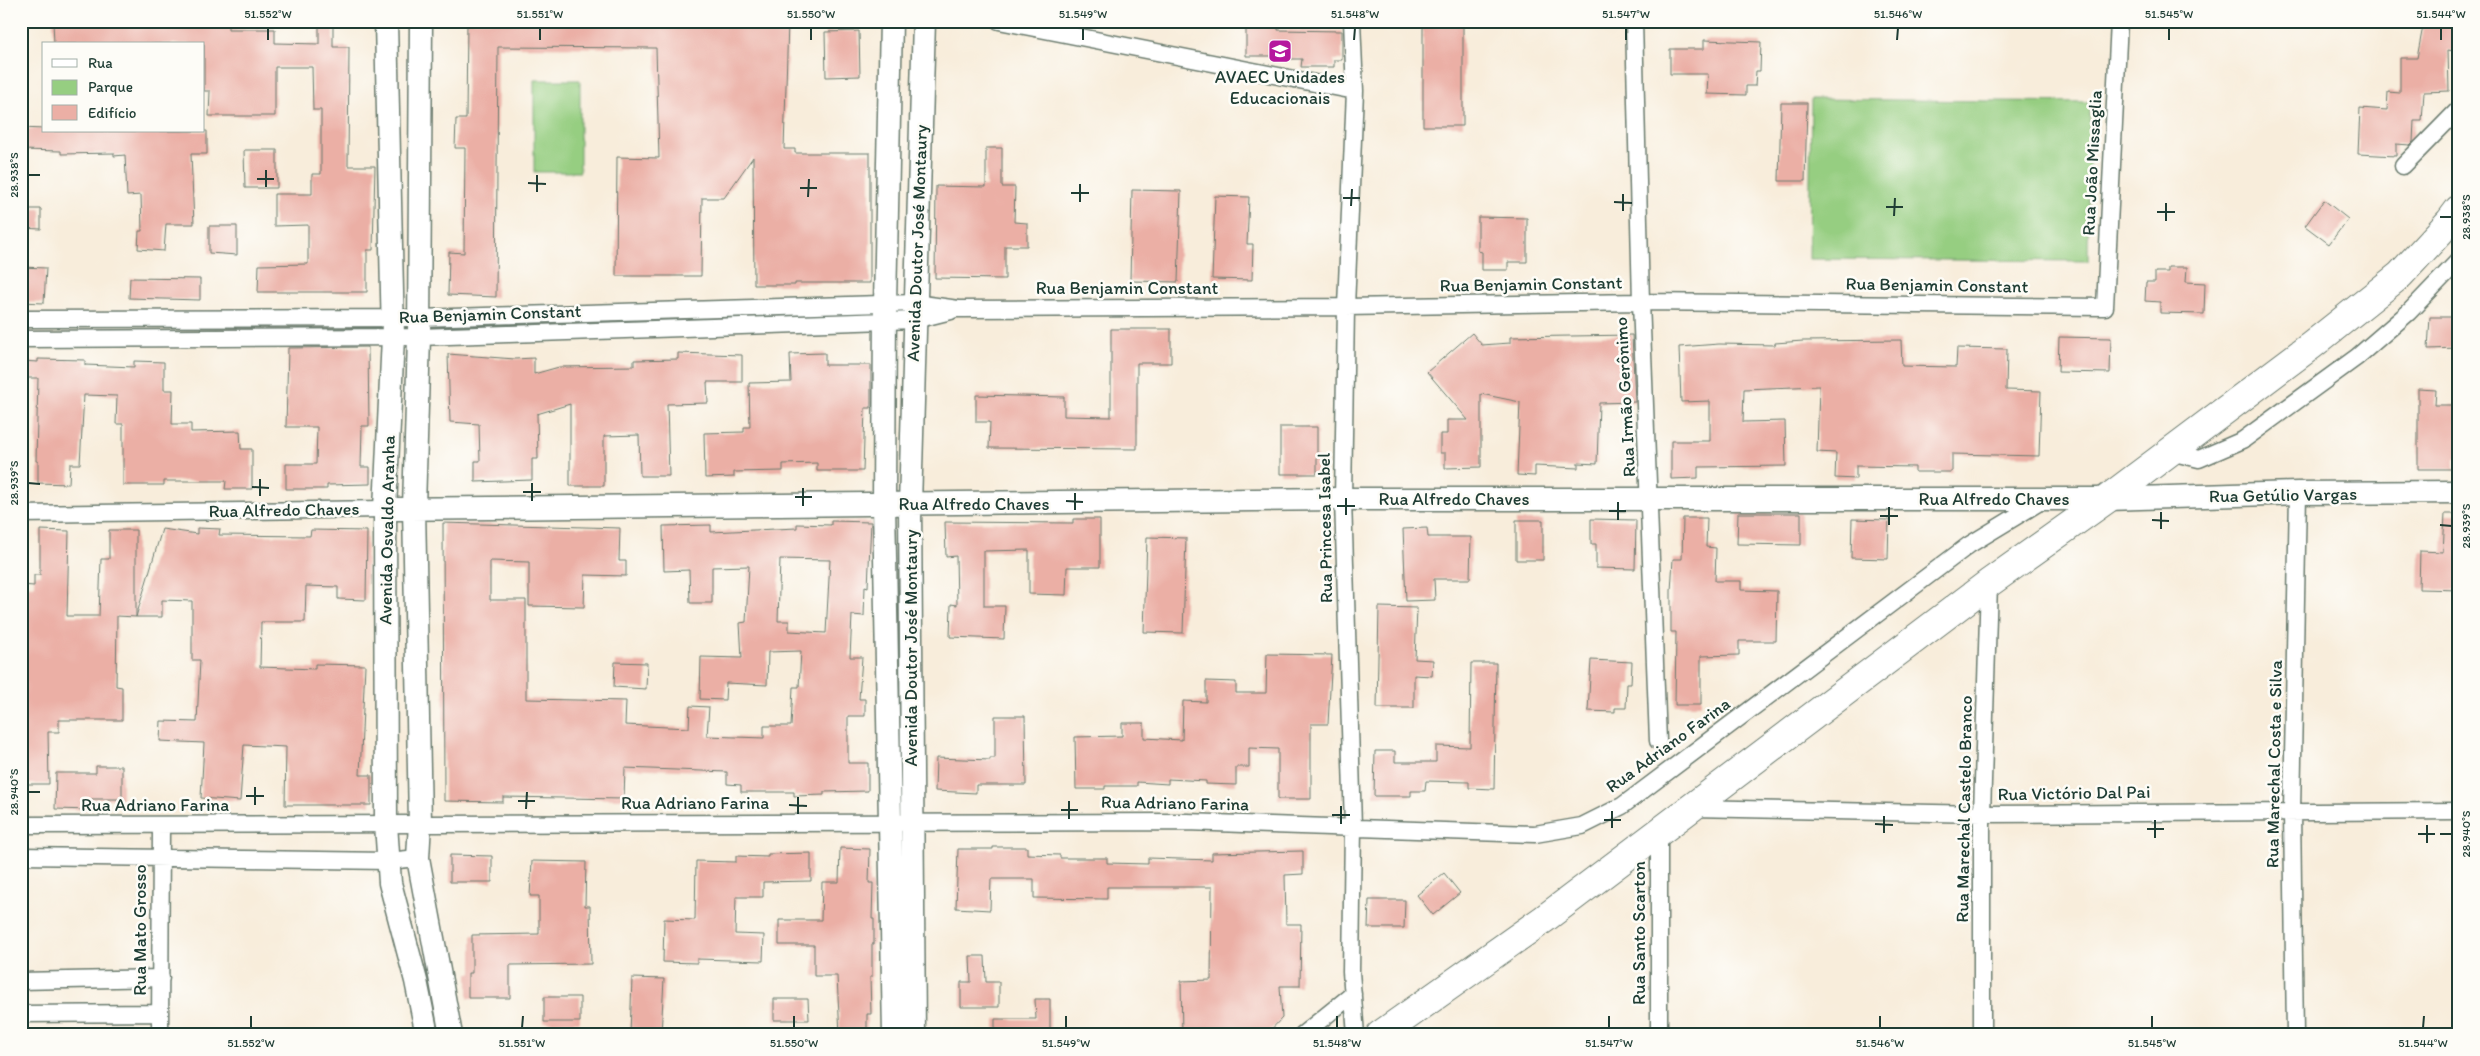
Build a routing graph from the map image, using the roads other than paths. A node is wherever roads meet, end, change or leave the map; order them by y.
1 (386, 21) edge
2 (421, 21) edge
3 (891, 21) edge
4 (924, 21) edge
5 (999, 21) edge
6 (1352, 21) edge
7 (1634, 21) edge
8 (2119, 21) edge
9 (1354, 91) junction
10 (2459, 109) edge
11 (2403, 166) dead end
12 (2459, 209) edge
13 (2459, 260) edge
14 (1641, 302) junction
15 (2105, 306) joint
16 (1346, 308) junction
17 (915, 311) junction
18 (885, 312) junction
19 (21, 319) edge
20 (393, 327) junction
21 (419, 327) junction
22 (21, 339) edge
23 (2170, 452) junction
24 (2459, 492) edge
25 (2298, 493) junction
26 (1650, 498) junction
27 (2107, 499) junction
28 (1343, 500) junction
29 (2044, 500) junction
30 (884, 504) junction
31 (910, 505) junction
32 (414, 507) junction
33 (384, 509) junction
34 (21, 514) edge
35 (1989, 583) junction
36 (1658, 740) dead end
37 (1691, 808) junction
38 (2292, 811) junction
39 (2459, 811) edge
40 (1982, 814) junction
41 (402, 823) junction
42 (901, 823) junction
43 (21, 825) edge
44 (161, 825) junction
45 (1353, 826) junction
46 (1659, 832) junction
47 (21, 856) edge
48 (160, 858) junction
49 (418, 858) junction
50 (388, 861) junction
51 (161, 978) junction
52 (21, 981) edge
53 (1353, 994) junction
54 (160, 1013) junction
55 (21, 1014) edge
56 (160, 1035) edge
57 (427, 1035) edge
58 (451, 1035) edge
59 (894, 1035) edge
60 (914, 1035) edge
61 (1302, 1035) edge
62 (1356, 1035) edge
63 (1380, 1035) edge
64 (1659, 1035) edge
65 (1982, 1035) edge
66 (2295, 1035) edge

1 - 20 street, Avenida Osvaldo Aranha
2 - 21 street, Avenida Osvaldo Aranha
3 - 18 street, Avenida Doutor José Montaury
4 - 17 street, Avenida Doutor José Montaury
5 - 9 street
6 - 9 street, Rua Princesa Isabel
7 - 14 street, Rua Irmão Gerônimo
8 - 15 street, Rua João Missaglia
9 - 16 street, Rua Princesa Isabel
10 - 11 street
12 - 23 highway
13 - 23 street
14 - 15 street, Rua Benjamin Constant
14 - 16 street, Rua Benjamin Constant
14 - 26 street, Rua Irmão Gerônimo
16 - 17 street, Rua Benjamin Constant
16 - 28 street, Rua Princesa Isabel
17 - 18 street, Rua Benjamin Constant
17 - 31 street, Avenida Doutor José Montaury
18 - 21 street, Rua Benjamin Constant
18 - 30 street, Avenida Doutor José Montaury
19 - 20 street, Rua Benjamin Constant
20 - 21 street, Rua Benjamin Constant
20 - 22 street, Rua Benjamin Constant
20 - 33 street, Avenida Osvaldo Aranha
21 - 32 street, Avenida Osvaldo Aranha
23 - 27 highway
24 - 25 street, Rua Getúlio Vargas
25 - 27 street, Rua Getúlio Vargas
25 - 38 street, Rua Marechal Costa e Silva
26 - 28 street, Rua Alfredo Chaves
26 - 29 street, Rua Alfredo Chaves
26 - 36 street, Rua Irmão Gerônimo
27 - 29 street, Rua Alfredo Chaves
27 - 35 highway
28 - 31 street, Rua Alfredo Chaves
28 - 45 street, Rua Princesa Isabel
29 - 45 street, Rua Adriano Farina
30 - 31 street, Rua Alfredo Chaves
30 - 32 street, Rua Alfredo Chaves
30 - 42 street, Avenida Doutor José Montaury
31 - 42 street, Avenida Doutor José Montaury
32 - 33 street, Rua Alfredo Chaves
32 - 41 street, Avenida Osvaldo Aranha
33 - 34 street, Rua Alfredo Chaves
33 - 41 street, Avenida Osvaldo Aranha
35 - 37 highway
35 - 40 street, Rua Marechal Castelo Branco
37 - 40 street, Rua Victório Dal Pai
37 - 46 highway
38 - 39 street, Rua Victório Dal Pai
38 - 40 street, Rua Victório Dal Pai
38 - 66 street, Rua Marechal Costa e Silva
40 - 65 street, Rua Marechal Castelo Branco
41 - 42 street, Rua Adriano Farina
41 - 44 street, Rua Adriano Farina
41 - 49 street, Avenida Osvaldo Aranha
41 - 50 street, Avenida Osvaldo Aranha
42 - 45 street, Rua Adriano Farina
42 - 59 street, Avenida Doutor José Montaury
42 - 60 street, Avenida Doutor José Montaury
43 - 44 street, Rua Adriano Farina
44 - 48 street, Rua Mato Grosso
45 - 53 street, Rua Princesa Isabel
46 - 63 highway
46 - 64 street, Rua Santo Scarton
47 - 48 street
48 - 50 street
48 - 51 street, Rua Mato Grosso
49 - 50 street
49 - 58 street, Avenida Osvaldo Aranha
50 - 57 street, Avenida Osvaldo Aranha
51 - 52 street
51 - 54 street, Rua Mato Grosso
53 - 61 street
53 - 62 street, Rua Princesa Isabel
54 - 55 street
54 - 56 street, Rua Mato Grosso

